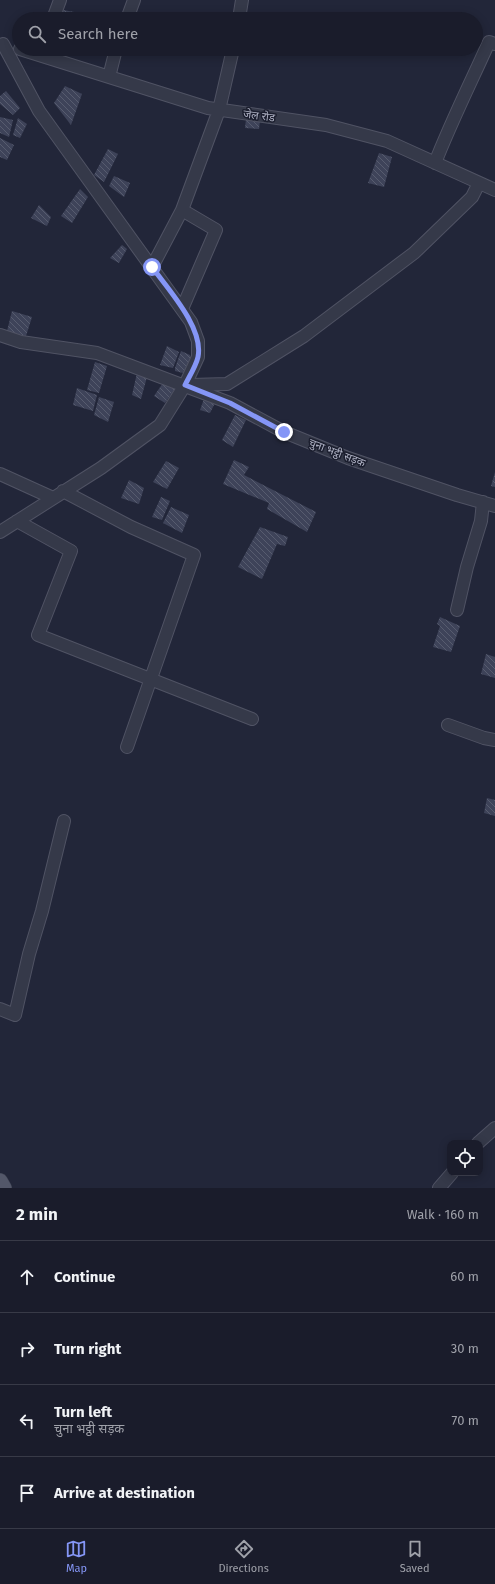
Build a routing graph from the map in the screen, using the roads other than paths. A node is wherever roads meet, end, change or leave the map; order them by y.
1 (60, 0) edge
2 (134, 0) edge
3 (242, 0) edge
4 (56, 12) edge
5 (130, 12) edge
6 (240, 12) edge
7 (2, 41) edge
8 (495, 44) edge
9 (12, 46) edge
10 (51, 56) edge
11 (114, 56) edge
12 (231, 56) edge
13 (483, 56) edge
14 (483, 56) edge
15 (109, 77) junction
16 (219, 110) junction
17 (435, 163) junction
18 (479, 183) junction
19 (495, 190) edge
20 (182, 210) junction
21 (152, 267) junction
22 (182, 309) junction
23 (0, 335) edge
24 (185, 385) junction
25 (0, 474) edge
26 (64, 491) junction
27 (53, 498) junction
28 (483, 502) junction
29 (495, 506) edge
30 (17, 521) junction
31 (0, 532) edge
32 (457, 610) dead end
33 (150, 679) junction
34 (252, 719) dead end
35 (448, 725) dead end
36 (495, 740) edge
37 (127, 747) dead end
38 (64, 821) dead end
39 (0, 1009) edge
40 (495, 1128) edge
41 (481, 1140) edge
42 (449, 1176) edge
43 (0, 1181) edge
44 (4, 1188) edge
45 (439, 1188) edge

1 - 4 street
2 - 5 street
3 - 6 street
7 - 9 street, जेल रोड
7 - 21 street
8 - 14 street
10 - 15 street, जेल रोड
11 - 15 street
12 - 16 street
13 - 17 street
15 - 16 street, जेल रोड
16 - 17 street, जेल रोड
16 - 20 street
17 - 18 street, जेल रोड
18 - 19 street, जेल रोड
18 - 24 street
20 - 21 street
20 - 22 street
21 - 22 street
22 - 24 street
23 - 24 street, चुना भट्ठी सड़क
24 - 26 street
24 - 28 street, चुना भट्ठी सड़क
25 - 27 street
26 - 27 street
26 - 33 street
27 - 30 street
28 - 29 street, चुना भट्ठी सड़क
28 - 32 street
30 - 31 street
30 - 33 street
33 - 34 street
33 - 37 street
35 - 36 street
38 - 39 street
40 - 41 street
42 - 45 street
43 - 44 main road

